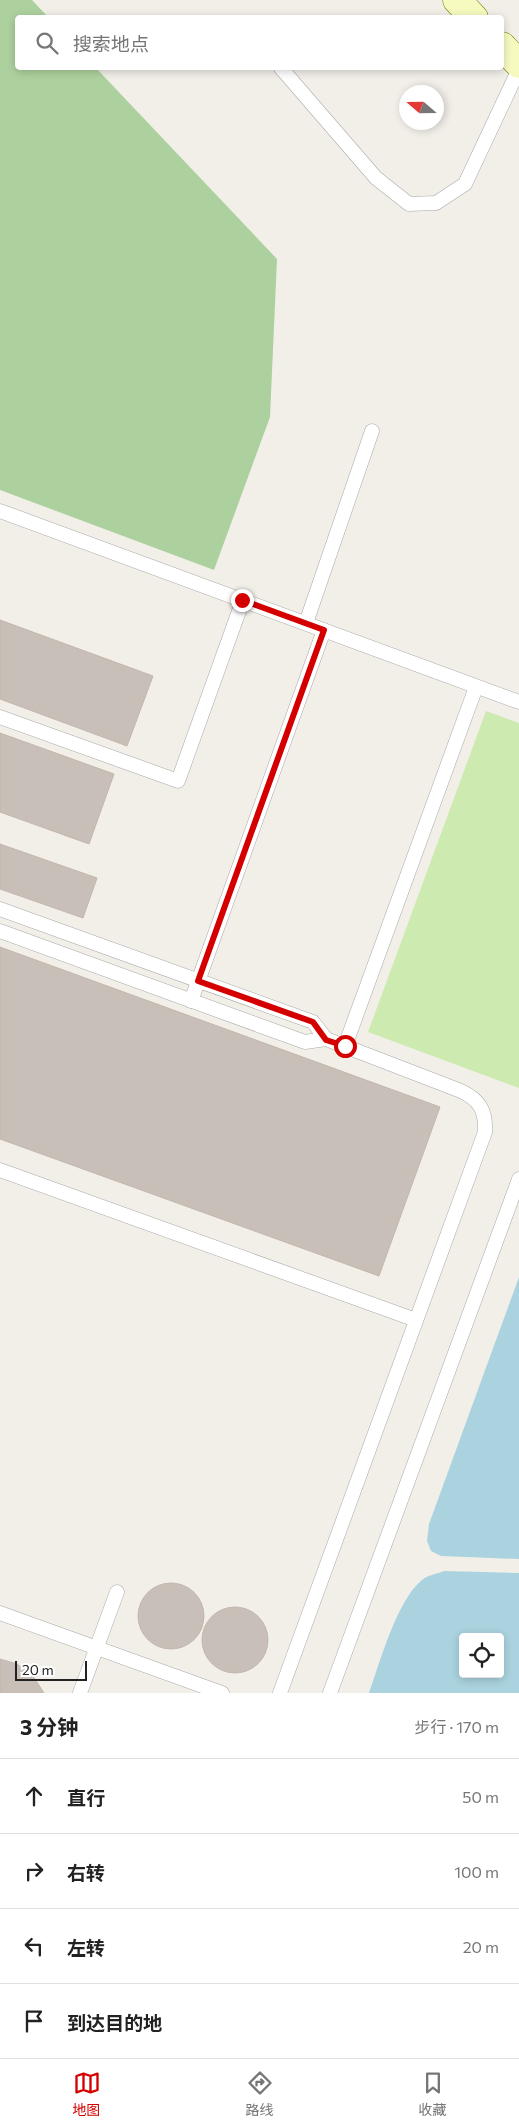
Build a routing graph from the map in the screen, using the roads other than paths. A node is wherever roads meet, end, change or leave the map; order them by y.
1 (457, 0) edge
2 (471, 15) edge
3 (504, 48) edge
4 (519, 64) edge
5 (519, 69) edge
6 (283, 70) edge
7 (372, 431) dead end
8 (0, 511) edge
9 (242, 600) junction
10 (306, 623) junction
11 (324, 630) junction
12 (476, 686) junction
13 (519, 702) edge
14 (0, 718) edge
15 (0, 909) edge
16 (0, 931) edge
17 (198, 981) junction
18 (191, 1001) junction
19 (326, 1040) junction
20 (345, 1046) junction
21 (0, 1170) edge
22 (519, 1179) edge
23 (416, 1320) junction
24 (116, 1592) dead end
25 (0, 1613) edge
26 (96, 1648) junction
27 (80, 1693) edge
28 (222, 1693) edge
29 (280, 1693) edge
30 (330, 1693) edge

1 - 2 street
3 - 4 street
5 - 6 lane
7 - 10 lane
8 - 9 lane
9 - 10 lane
9 - 14 lane
10 - 11 lane
11 - 12 lane
11 - 17 lane
12 - 13 lane
12 - 20 lane
15 - 17 lane
16 - 18 lane
17 - 18 lane
17 - 19 lane
18 - 19 lane
19 - 20 lane
20 - 23 lane
21 - 23 lane
22 - 30 lane
23 - 29 lane
24 - 26 lane
25 - 26 lane
26 - 27 lane
26 - 28 lane

